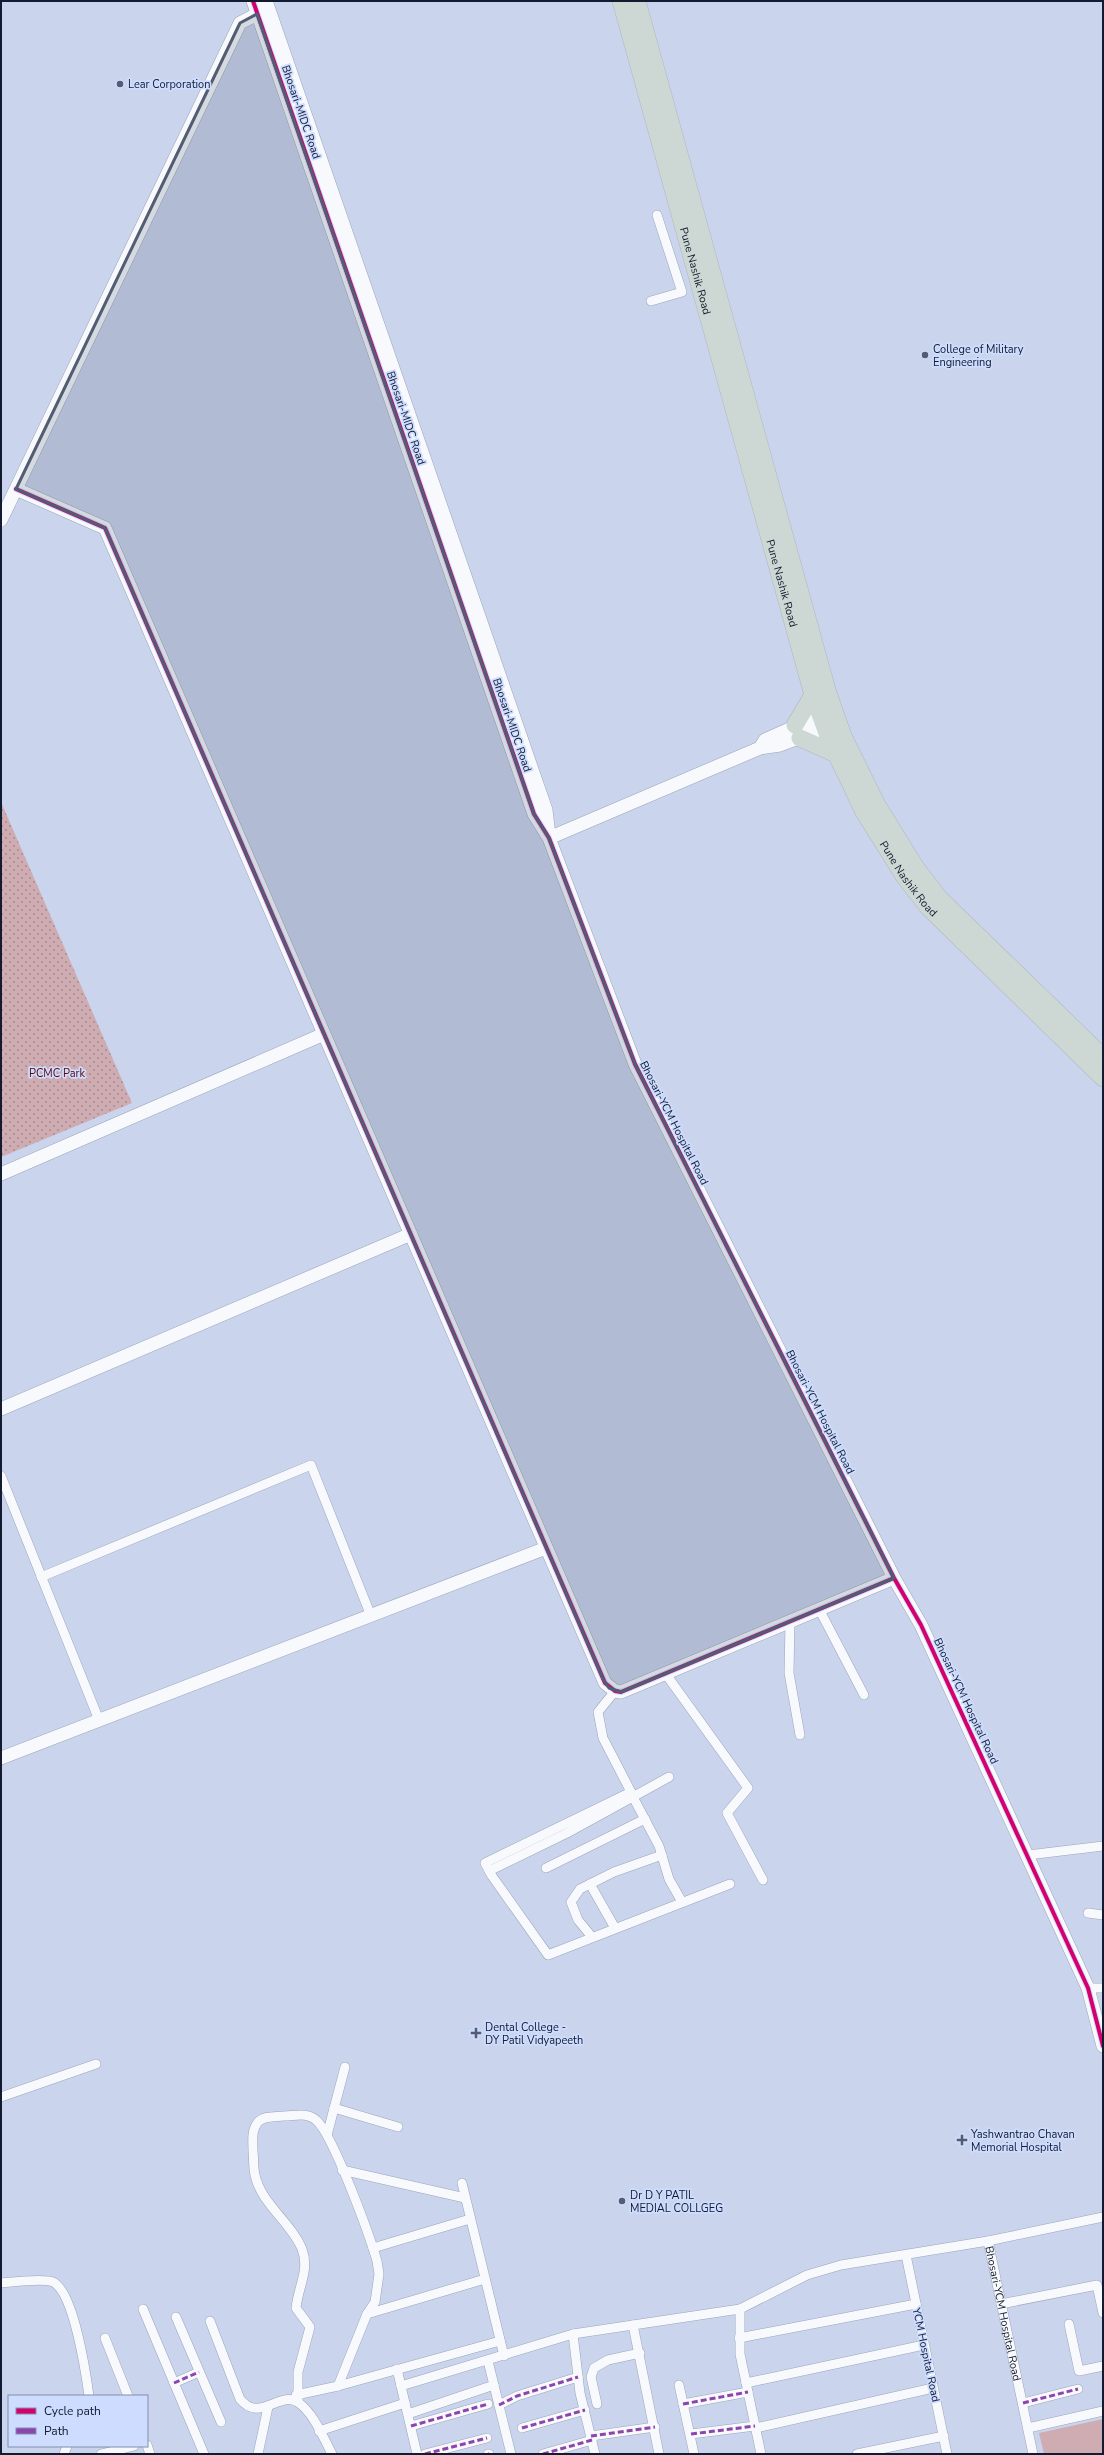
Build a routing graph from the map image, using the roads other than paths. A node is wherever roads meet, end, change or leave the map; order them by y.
1 (253, 1) edge
2 (621, 1) edge
3 (636, 1) edge
4 (264, 8) edge
5 (657, 215) dead end
6 (652, 301) dead end
7 (16, 489) junction
8 (1, 520) edge
9 (814, 695) junction
10 (830, 719) junction
11 (798, 732) junction
12 (836, 754) junction
13 (550, 838) junction
14 (324, 1034) junction
15 (1103, 1058) edge
16 (1103, 1078) edge
17 (1, 1174) edge
18 (411, 1234) junction
19 (1, 1409) edge
20 (1, 1476) edge
21 (546, 1548) junction
22 (41, 1576) junction
23 (894, 1578) junction
24 (819, 1609) junction
25 (371, 1616) junction
26 (790, 1622) junction
27 (665, 1673) junction
28 (615, 1691) junction
29 (864, 1695) dead end
30 (99, 1720) junction
31 (800, 1735) dead end
32 (1, 1758) edge
33 (668, 1775) dead end
34 (632, 1794) junction
35 (645, 1819) junction
36 (1103, 1846) edge
37 (662, 1855) junction
38 (1028, 1855) junction
39 (546, 1868) dead end
40 (762, 1880) dead end
41 (590, 1884) junction
42 (730, 1884) dead end
43 (682, 1902) junction
44 (1088, 1913) dead end
45 (1103, 1915) edge
46 (615, 1928) junction
47 (592, 1937) junction
48 (1088, 1988) junction
49 (1103, 1988) edge
50 (1103, 2046) edge
51 (96, 2064) dead end
52 (345, 2067) dead end
53 (1, 2097) edge
54 (334, 2108) junction
55 (398, 2127) dead end
56 (327, 2135) junction
57 (342, 2170) junction
58 (462, 2183) dead end
59 (465, 2198) junction
60 (1103, 2217) edge
61 (470, 2219) junction
62 (988, 2241) junction
63 (373, 2248) junction
64 (906, 2255) junction
65 (485, 2279) junction
66 (1, 2283) edge
67 (916, 2304) junction
68 (1002, 2304) junction
69 (143, 2309) dead end
70 (740, 2309) junction
71 (1103, 2313) edge
72 (367, 2314) junction
73 (176, 2317) dead end
74 (210, 2321) dead end
75 (1069, 2324) dead end
76 (633, 2325) junction
77 (573, 2334) junction
78 (105, 2338) dead end
79 (739, 2338) junction
80 (500, 2341) junction
81 (924, 2345) junction
82 (640, 2353) junction
83 (504, 2356) junction
84 (488, 2361) junction
85 (1103, 2366) edge
86 (398, 2370) junction
87 (199, 2372) junction
88 (578, 2377) junction
89 (174, 2383) junction
90 (494, 2385) junction
91 (679, 2385) dead end
92 (338, 2386) junction
93 (402, 2386) junction
94 (747, 2388) junction
95 (933, 2388) junction
96 (1078, 2389) dead end
97 (89, 2395) edge
98 (128, 2395) edge
99 (297, 2398) junction
100 (405, 2402) junction
101 (1023, 2403) junction
102 (488, 2404) dead end
103 (597, 2404) dead end
104 (683, 2404) junction
105 (499, 2405) junction
106 (268, 2407) junction
107 (585, 2410) junction
108 (1103, 2411) edge
109 (408, 2414) junction
110 (221, 2422) dead end
111 (411, 2426) junction
112 (655, 2427) junction
113 (755, 2427) junction
114 (522, 2428) dead end
115 (1028, 2428) junction
116 (319, 2431) junction
117 (691, 2434) junction
118 (944, 2436) junction
119 (487, 2438) dead end
120 (591, 2438) junction
121 (326, 2442) junction
122 (130, 2447) edge
123 (101, 2454) edge
124 (204, 2454) edge
125 (258, 2454) edge
126 (323, 2454) edge
127 (332, 2454) edge
128 (417, 2454) edge
129 (425, 2454) edge
130 (511, 2454) edge
131 (543, 2454) edge
132 (595, 2454) edge
133 (659, 2454) edge
134 (694, 2454) edge
135 (761, 2454) edge
136 (857, 2454) edge
137 (947, 2454) edge
138 (1033, 2454) edge

1 - 4 street, Bhosari-MIDC Road
2 - 9 highway, Pune Nashik Road
3 - 10 highway, Pune Nashik Road
4 - 7 street
4 - 13 street, Bhosari-MIDC Road
5 - 6 street
7 - 8 street
7 - 14 street
9 - 10 highway, Pune Nashik Road
9 - 11 highway
10 - 11 street
10 - 12 highway, Pune Nashik Road
10 - 15 highway, Pune Nashik Road
11 - 12 highway
11 - 13 street
12 - 16 highway, Pune Nashik Road
13 - 23 street, Bhosari-YCM Hospital Road
14 - 17 street
14 - 18 street
18 - 19 street
18 - 21 street
20 - 22 street
21 - 25 street
21 - 28 street
22 - 25 street
22 - 30 street
23 - 24 street
23 - 38 street, Bhosari-YCM Hospital Road
24 - 26 street
24 - 29 street
25 - 30 street
26 - 27 street
26 - 31 street
27 - 28 street
27 - 40 street
28 - 34 street
30 - 32 street
33 - 34 street
34 - 35 street
34 - 47 street
35 - 37 street
35 - 39 street
36 - 38 street
37 - 41 street
37 - 43 street
38 - 48 street, Bhosari-YCM Hospital Road
41 - 46 street
41 - 47 street
42 - 43 street
43 - 46 street
44 - 45 street
46 - 47 street
48 - 49 street
48 - 50 street, Bhosari-YCM Hospital Road
51 - 53 street
52 - 54 street
54 - 55 street
54 - 56 street
56 - 57 street
56 - 99 street
57 - 59 street
57 - 63 street
58 - 59 street
59 - 61 street
60 - 62 street, Bhosari-YCM Hospital Road
61 - 63 street
61 - 65 street
62 - 64 street
62 - 68 street, Bhosari-YCM Hospital Road
63 - 72 street
64 - 67 street, YCM Hospital Road
64 - 70 street
65 - 72 street
65 - 80 street
66 - 97 street
67 - 79 street
67 - 81 street, YCM Hospital Road
68 - 71 street
68 - 101 street, Bhosari-YCM Hospital Road
69 - 89 street
70 - 76 street
70 - 79 street
72 - 92 street
73 - 87 street
74 - 106 street
75 - 85 street
76 - 77 street
76 - 82 street
77 - 83 street
77 - 88 street
78 - 98 street
79 - 94 street
80 - 83 street
80 - 86 street
81 - 94 street
81 - 95 street, YCM Hospital Road
82 - 103 street
82 - 112 street
83 - 84 street
84 - 90 street
84 - 93 street
86 - 92 street
86 - 93 street
87 - 89 street
87 - 110 street
88 - 105 street
88 - 107 street
89 - 124 street
90 - 105 street
90 - 109 street
91 - 104 street
92 - 99 street
93 - 100 street
94 - 104 street
94 - 113 street
95 - 113 street
95 - 118 street, YCM Hospital Road
96 - 101 street
99 - 106 street
99 - 116 street
100 - 109 street
100 - 116 street
101 - 115 street, Bhosari-YCM Hospital Road
102 - 111 street
104 - 117 street
105 - 130 street
106 - 125 street
107 - 114 street
107 - 120 street
108 - 115 street
109 - 111 street
111 - 128 street
112 - 120 street
112 - 133 street
113 - 117 street
113 - 135 street
115 - 138 street, Bhosari-YCM Hospital Road
116 - 121 street
117 - 134 street
118 - 136 street
118 - 137 street, YCM Hospital Road
119 - 129 street
120 - 131 street
120 - 132 street
121 - 126 street
121 - 127 street
122 - 123 street

